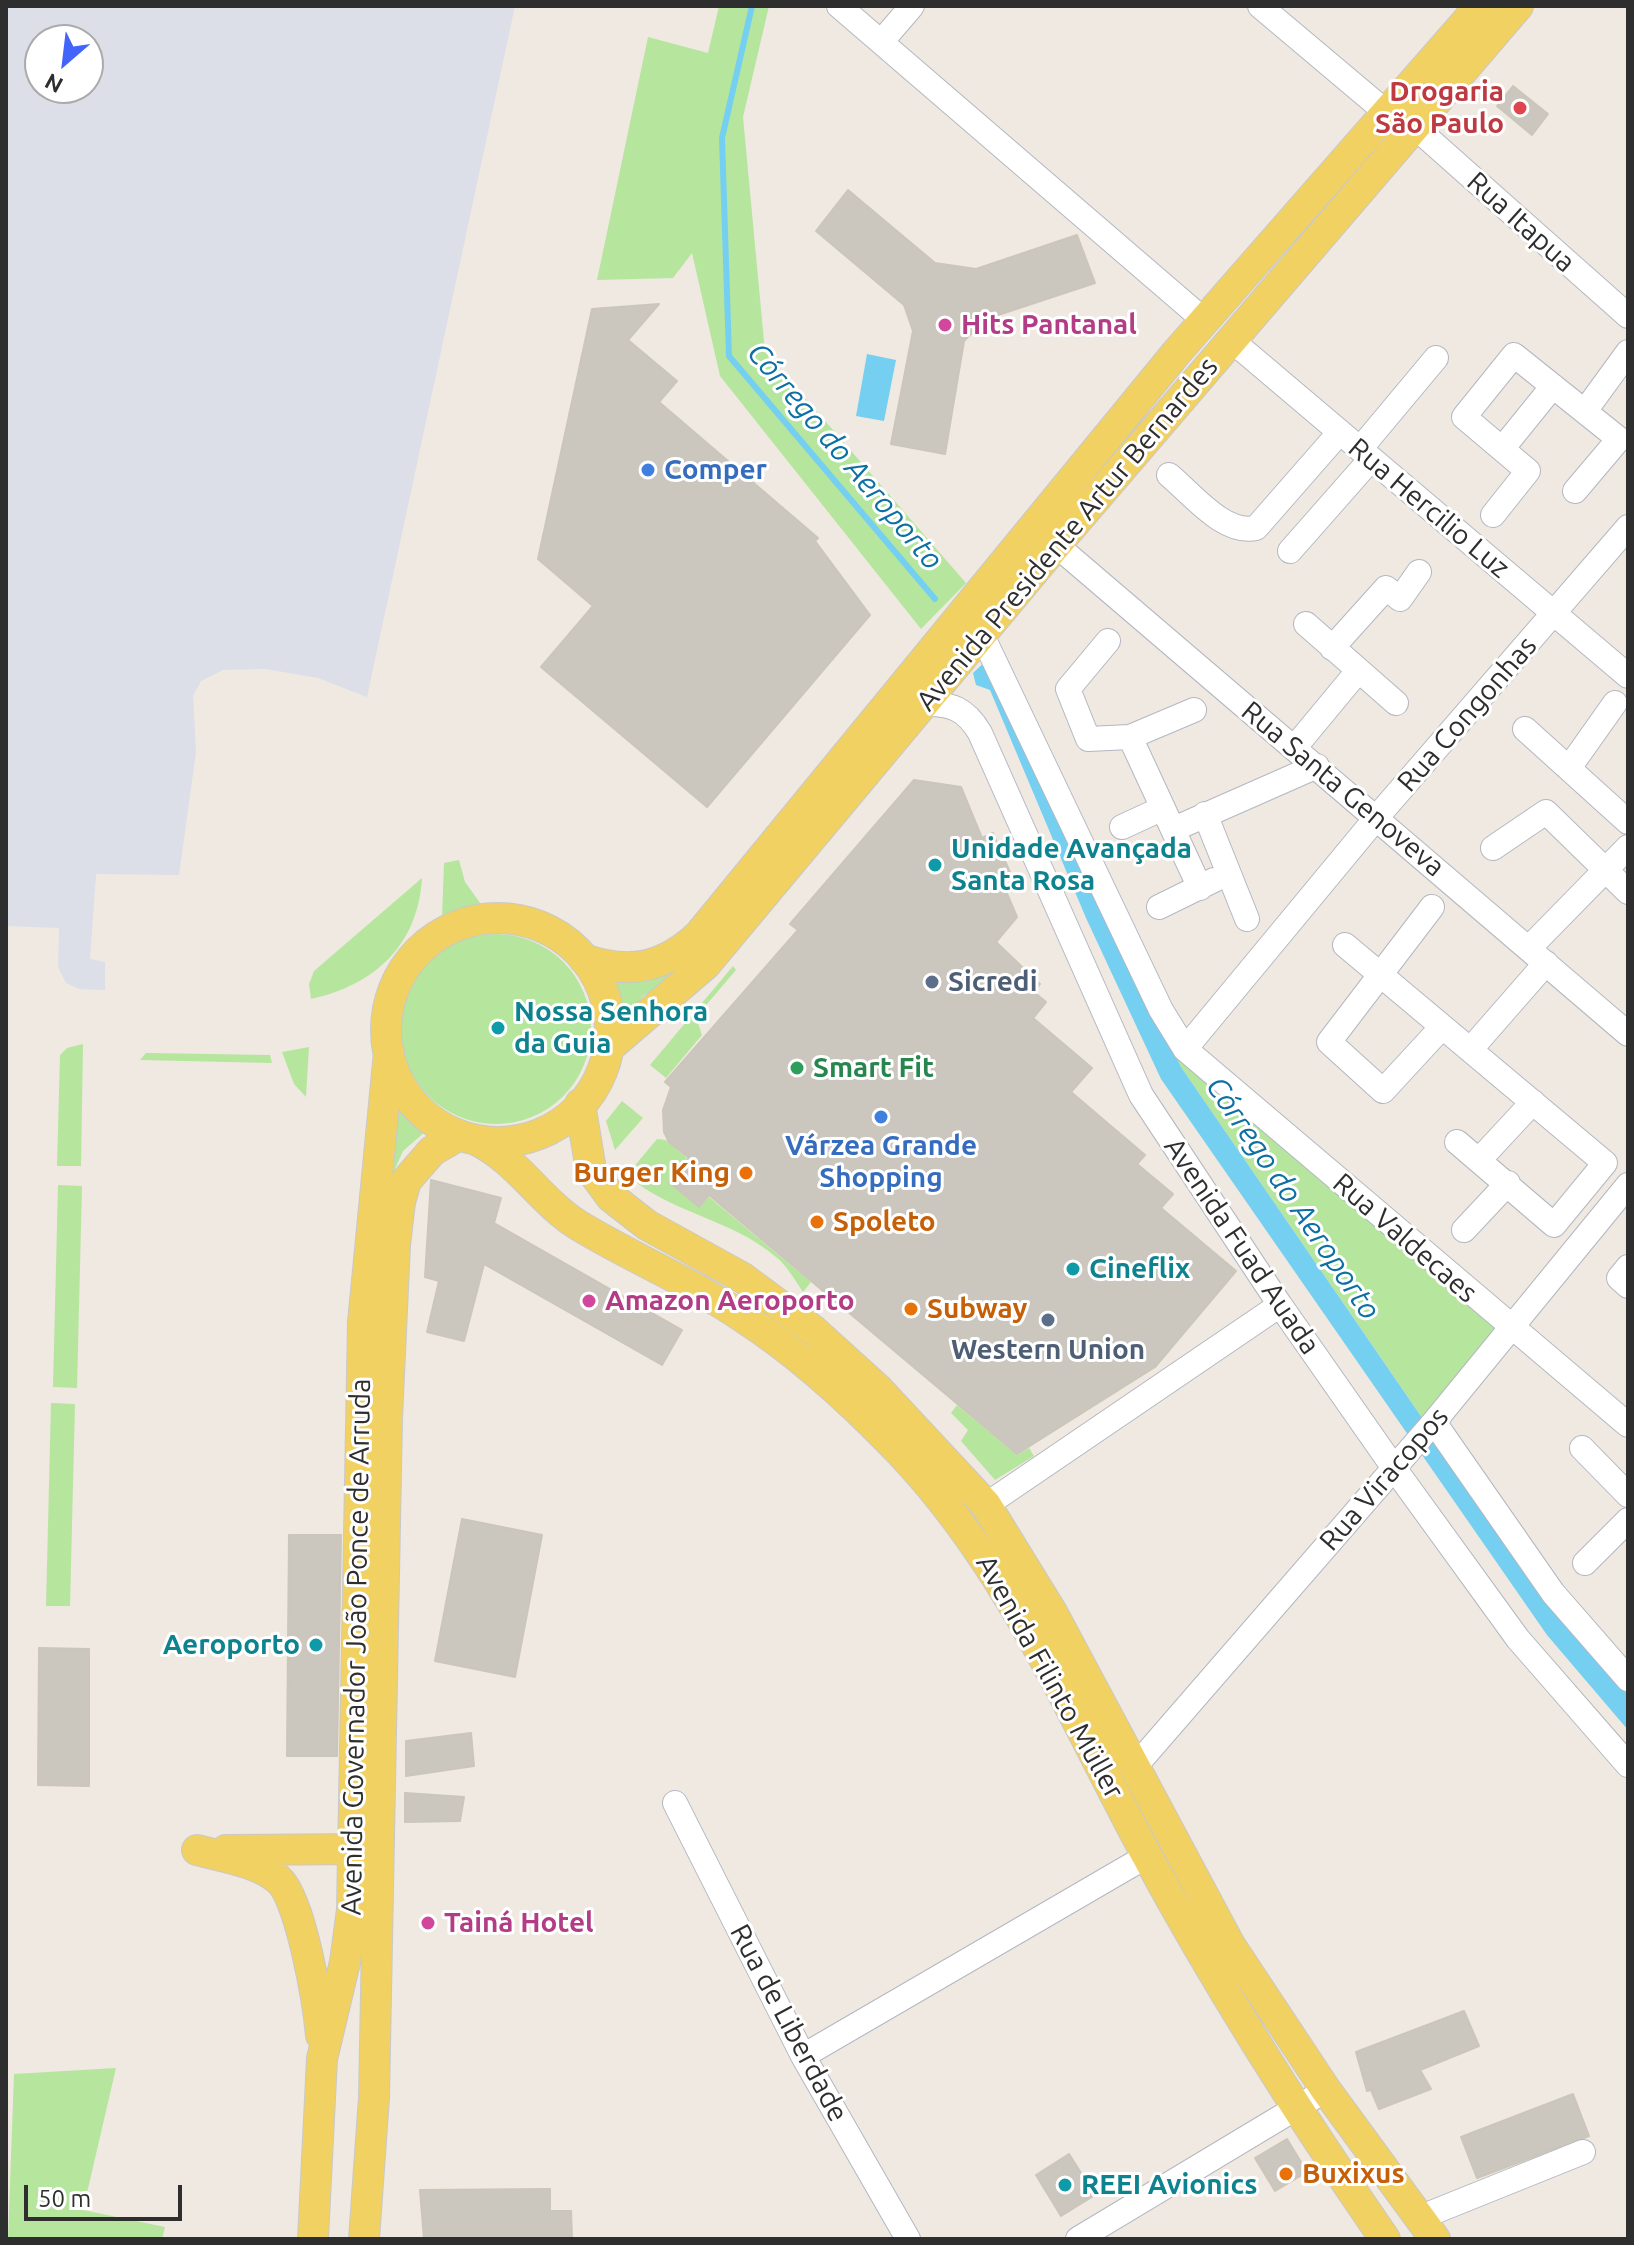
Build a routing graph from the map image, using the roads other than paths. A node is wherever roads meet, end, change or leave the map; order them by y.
1 (839, 6) edge
2 (912, 6) edge
3 (1260, 6) edge
4 (1480, 6) edge
5 (1518, 6) edge
6 (882, 41) junction
7 (1387, 113) junction
8 (1415, 127) junction
9 (1628, 316) edge
10 (1205, 321) junction
11 (1230, 339) junction
12 (1628, 352) edge
13 (1436, 358) dead end
14 (1553, 386) junction
15 (1585, 411) junction
16 (1340, 432) junction
17 (1502, 449) junction
18 (1366, 454) junction
19 (1169, 475) dead end
20 (1575, 491) dead end
21 (1493, 515) dead end
22 (1628, 527) edge
23 (1056, 545) junction
24 (1290, 551) dead end
25 (1419, 572) dead end
26 (1555, 614) junction
27 (1306, 624) dead end
28 (981, 633) junction
29 (1108, 641) dead end
30 (1332, 648) junction
31 (1358, 671) junction
32 (1628, 676) edge
33 (1396, 703) dead end
34 (1615, 703) dead end
35 (924, 704) junction
36 (1194, 710) dead end
37 (1525, 729) dead end
38 (1130, 737) junction
39 (1295, 747) junction
40 (1317, 766) junction
41 (1569, 768) junction
42 (1205, 814) junction
43 (1377, 817) junction
44 (1168, 819) junction
45 (1628, 822) edge
46 (1122, 827) dead end
47 (1628, 847) edge
48 (1493, 848) dead end
49 (1230, 871) junction
50 (1605, 872) junction
51 (1200, 888) junction
52 (1628, 892) edge
53 (1159, 907) dead end
54 (1432, 907) dead end
55 (1247, 919) dead end
56 (1345, 945) dead end
57 (1538, 955) junction
58 (584, 959) junction
59 (1380, 975) junction
60 (1442, 1027) junction
61 (1628, 1034) edge
62 (1185, 1049) junction
63 (606, 1050) junction
64 (1470, 1050) junction
65 (389, 1052) junction
66 (1533, 1102) junction
67 (580, 1104) junction
68 (468, 1139) junction
69 (1457, 1142) dead end
70 (1480, 1159) junction
71 (1508, 1183) junction
72 (1628, 1185) edge
73 (1464, 1230) dead end
74 (1628, 1267) edge
75 (1628, 1286) edge
76 (1280, 1305) junction
77 (1510, 1329) junction
78 (1434, 1422) junction
79 (1628, 1425) edge
80 (1582, 1448) dead end
81 (1402, 1459) junction
82 (1628, 1495) edge
83 (986, 1505) junction
84 (1623, 1533) edge
85 (1585, 1563) dead end
86 (1628, 1679) edge
87 (1628, 1765) edge
88 (1133, 1769) junction
89 (675, 1803) dead end
90 (366, 1849) junction
91 (1147, 1856) junction
92 (803, 2056) junction
93 (322, 2059) junction
94 (1326, 2090) junction
95 (1295, 2110) junction
96 (1583, 2152) dead end
97 (1427, 2229) edge
98 (313, 2239) edge
99 (364, 2239) edge
100 (908, 2239) edge
101 (1078, 2239) edge
102 (1385, 2239) edge

1 - 6 street
2 - 6 street
3 - 7 street
4 - 7 main road, Avenida Presidente Artur Bernardes
5 - 8 main road, Avenida Presidente Artur Bernardes
6 - 10 street
7 - 10 main road, Avenida Presidente Artur Bernardes
8 - 9 street, Rua Itapua
8 - 11 main road, Avenida Presidente Artur Bernardes
10 - 58 main road, Avenida Presidente Artur Bernardes
11 - 16 street, Rua Hercilio Luz
11 - 23 main road, Avenida Presidente Artur Bernardes
12 - 15 street
13 - 18 street
14 - 15 street
14 - 17 street
14 - 17 street
15 - 20 street
16 - 18 street, Rua Hercilio Luz
16 - 19 street
17 - 21 street
18 - 24 street
18 - 26 street, Rua Hercilio Luz
22 - 26 street, Rua Congonhas
23 - 28 main road, Avenida Presidente Artur Bernardes
23 - 39 street, Rua Santa Genoveva
25 - 30 street
26 - 32 street, Rua Hercilio Luz
26 - 43 street, Rua Congonhas
27 - 30 street
28 - 35 main road, Avenida Presidente Artur Bernardes
28 - 62 street
29 - 38 street
30 - 31 street
31 - 33 street
31 - 39 street
34 - 41 street
35 - 63 main road, Avenida Presidente Artur Bernardes
35 - 76 street, Avenida Fuad Auada
36 - 38 street
37 - 41 street
38 - 44 street
39 - 40 street, Rua Santa Genoveva
40 - 42 street
40 - 43 street, Rua Santa Genoveva
41 - 45 street
42 - 44 street
42 - 49 street
43 - 57 street, Rua Santa Genoveva
43 - 62 street, Rua Congonhas
44 - 46 street
44 - 51 street
47 - 50 street
48 - 50 street
49 - 51 street
49 - 55 street
50 - 52 street
50 - 57 street
51 - 53 street
54 - 59 street
56 - 59 street
57 - 61 street, Rua Santa Genoveva
57 - 64 street
58 - 63 main road
58 - 65 main road
59 - 60 street
59 - 60 street
60 - 64 street
62 - 77 street, Rua Valdecaes
63 - 67 main road
64 - 66 street
65 - 68 main road
65 - 90 main road, Avenida Governador João Ponce de Arruda
66 - 70 street
66 - 71 street
67 - 68 main road
67 - 83 main road, Avenida Filinto Müller
68 - 90 main road, Avenida Governador João Ponce de Arruda
68 - 91 main road, Avenida Filinto Müller
69 - 70 street
70 - 71 street
71 - 73 street
72 - 77 street, Rua Viracopos
74 - 75 street
76 - 81 street, Avenida Fuad Auada
76 - 83 street
77 - 78 street, Rua Viracopos
77 - 79 street, Rua Valdecaes
78 - 81 street, Rua Viracopos
78 - 86 street
80 - 82 street
81 - 87 street, Avenida Fuad Auada
81 - 88 street, Rua Viracopos
83 - 88 main road, Avenida Filinto Müller
84 - 85 street
88 - 94 main road, Avenida Filinto Müller
89 - 92 street, Rua de Liberdade
90 - 93 main road, Avenida Governador João Ponce de Arruda
90 - 93 main road
90 - 99 main road, Avenida Governador João Ponce de Arruda
91 - 92 street
91 - 95 main road, Avenida Filinto Müller
92 - 100 street, Rua de Liberdade
93 - 98 main road, Avenida Governador João Ponce de Arruda
94 - 95 street
94 - 97 main road, Avenida Filinto Müller
95 - 101 street
95 - 102 main road, Avenida Filinto Müller
96 - 97 street

